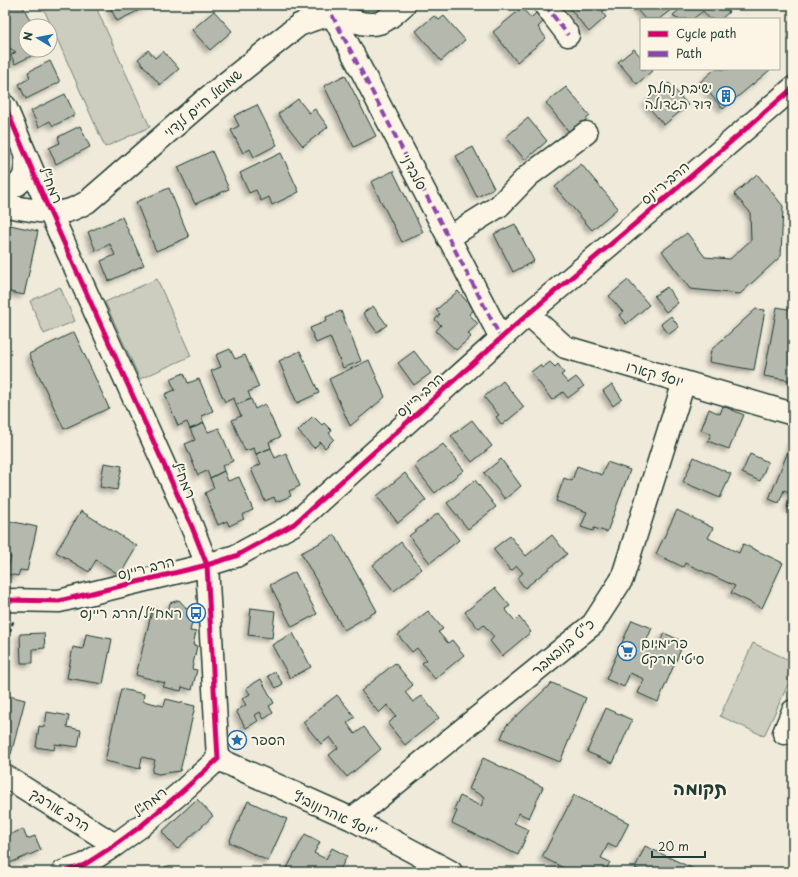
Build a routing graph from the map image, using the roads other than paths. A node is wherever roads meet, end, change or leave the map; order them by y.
1 (404, 5) edge
2 (544, 5) edge
3 (330, 10) edge
4 (568, 34) dead end
5 (793, 88) edge
6 (5, 106) edge
7 (586, 133) dead end
8 (25, 154) junction
9 (5, 190) edge
10 (5, 206) edge
11 (50, 212) junction
12 (448, 238) junction
13 (528, 314) junction
14 (501, 338) junction
15 (684, 382) junction
16 (793, 414) edge
17 (207, 565) junction
18 (13, 600) edge
19 (793, 711) edge
20 (784, 733) dead end
21 (218, 759) junction
22 (5, 776) edge
23 (352, 820) junction
24 (115, 844) junction
25 (63, 872) edge
26 (452, 872) edge

1 - 3 street, שמואל חיים לנדוי
2 - 4 street
3 - 11 street, שמואל חיים לנדוי
3 - 12 street, סלבדני
5 - 13 street, הרב ריינס
6 - 8 street, רמח"ל
7 - 12 street
8 - 9 street
8 - 11 street, רמח"ל
10 - 11 street, שמואל חיים לנדוי
11 - 17 street, רמח"ל
12 - 14 street, סלבדני
13 - 14 street, הרב ריינס
13 - 15 street, יוסף קארו
14 - 17 street, הרב ריינס
15 - 16 street, יוסף קארו
15 - 23 street, כ"ט בנובמבר
17 - 18 street, הרב ריינס
17 - 21 street, רמח"ל
19 - 20 street
21 - 23 street, יוסף אהרונוביץ'
21 - 24 street, רמח"ל
22 - 24 street, הרב אורבך
23 - 26 street, יוסף אהרונוביץ'
24 - 25 street, רמח"ל

